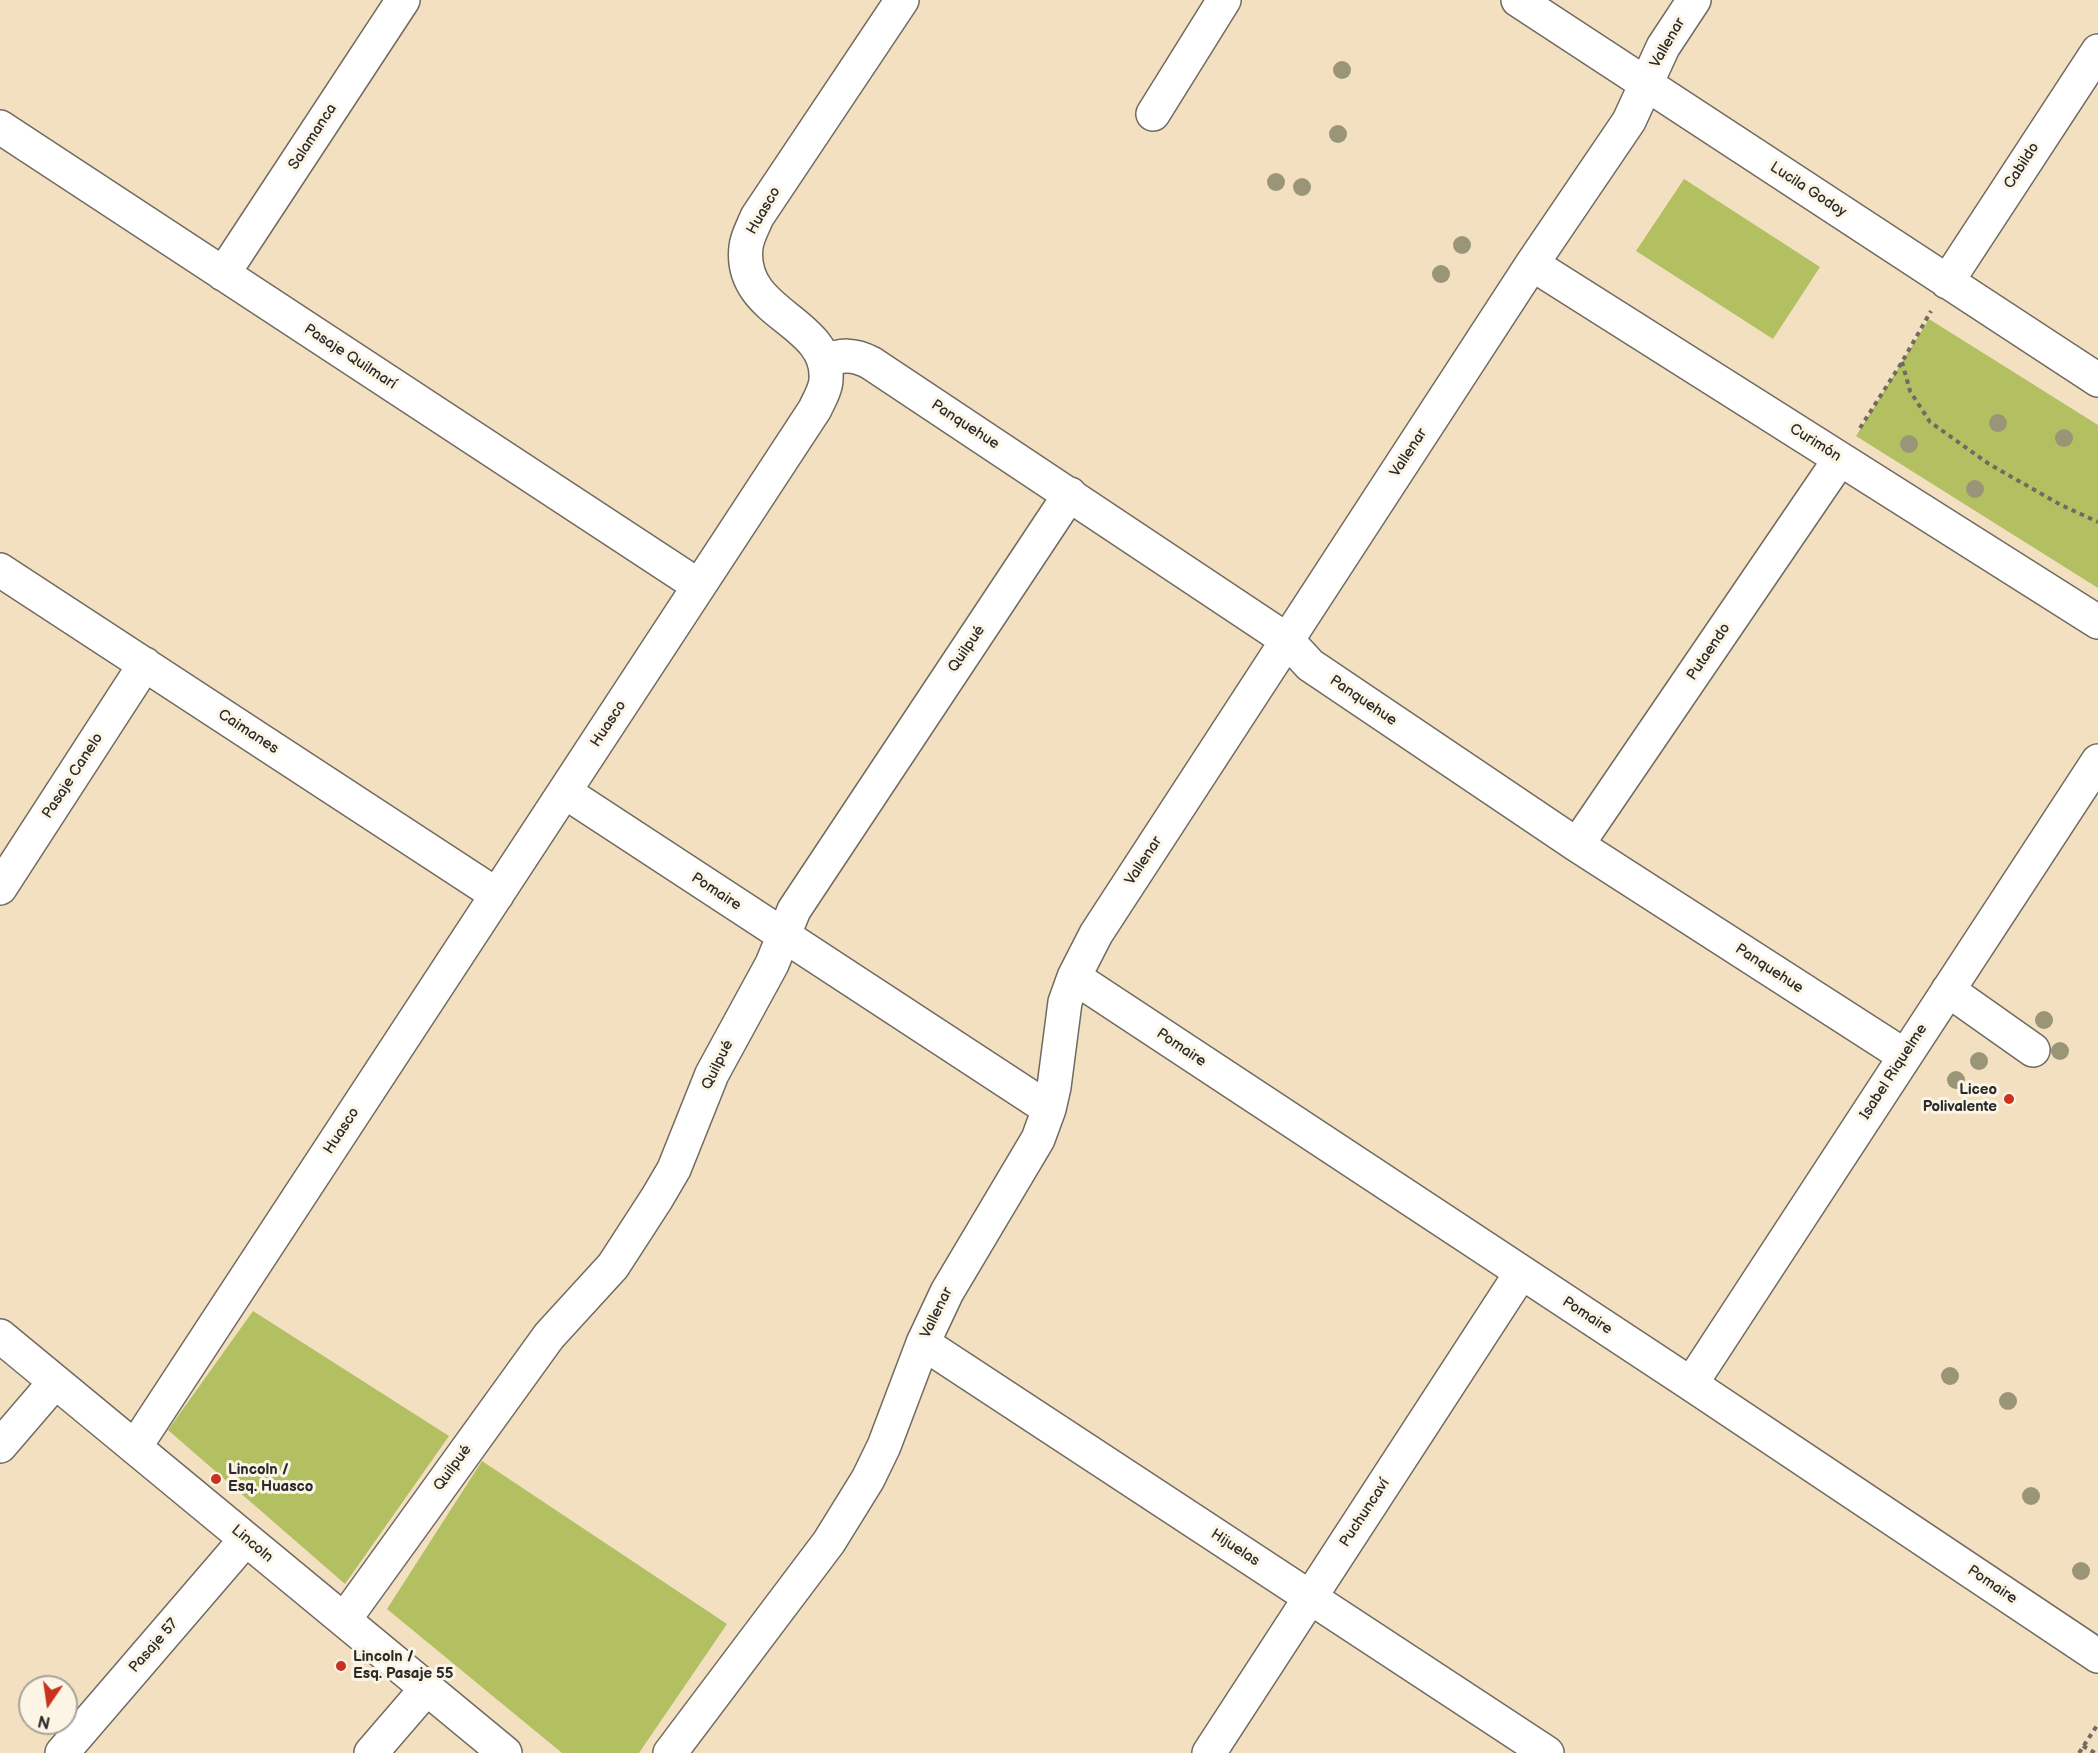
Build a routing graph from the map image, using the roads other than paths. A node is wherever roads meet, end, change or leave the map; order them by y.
1 (403, 0) edge
2 (902, 0) edge
3 (1224, 0) edge
4 (1518, 0) edge
5 (1694, 0) edge
6 (2098, 51) edge
7 (1646, 84) junction
8 (1153, 114) dead end
9 (0, 127) edge
10 (1532, 264) junction
11 (223, 274) junction
12 (1947, 282) junction
13 (824, 362) junction
14 (2098, 380) edge
15 (1840, 459) junction
16 (1070, 494) junction
17 (0, 570) edge
18 (699, 586) junction
19 (2098, 622) edge
20 (1287, 640) junction
21 (145, 664) junction
22 (2098, 760) edge
23 (564, 792) junction
24 (1577, 845) junction
25 (0, 888) edge
26 (497, 895) junction
27 (784, 935) junction
28 (1074, 977) junction
29 (1948, 990) junction
30 (2033, 1050) dead end
31 (1905, 1056) junction
32 (1049, 1109) junction
33 (1521, 1273) junction
34 (0, 1336) edge
35 (923, 1343) junction
36 (55, 1382) junction
37 (1691, 1384) junction
38 (0, 1446) edge
39 (135, 1447) junction
40 (246, 1539) junction
41 (1310, 1598) junction
42 (344, 1620) junction
43 (2098, 1656) edge
44 (427, 1688) junction
45 (62, 1753) edge
46 (371, 1753) edge
47 (505, 1753) edge
48 (670, 1753) edge
49 (1209, 1753) edge
50 (1546, 1753) edge

1 - 11 street, Salamanca
2 - 13 street, Huasco
3 - 8 street
4 - 7 street, Lucila Godoy
5 - 7 street, Vallenar
6 - 12 street, Cabildo
7 - 10 street, Vallenar
7 - 12 street, Lucila Godoy
9 - 11 street, Pasaje Quilmarí
10 - 15 street, Curimón
10 - 20 street, Vallenar
11 - 18 street, Pasaje Quilmarí
12 - 14 street, Lucila Godoy
13 - 16 street, Panquehue
13 - 18 street, Huasco
15 - 19 street, Curimón
15 - 24 street, Putaendo
16 - 20 street, Panquehue
16 - 27 street, Quilpué
17 - 21 street, Caimanes
18 - 23 street, Huasco
20 - 24 street, Panquehue
20 - 28 street, Vallenar
21 - 25 street, Pasaje Canelo
21 - 26 street, Caimanes
22 - 29 street, Isabel Riquelme
23 - 26 street, Huasco
23 - 27 street, Pomaire
24 - 31 street, Panquehue
26 - 39 street, Huasco
27 - 32 street, Pomaire
27 - 42 street, Quilpué
28 - 32 street, Vallenar
28 - 33 street, Pomaire
29 - 30 street
29 - 31 street, Isabel Riquelme
31 - 37 street, Isabel Riquelme
32 - 35 street, Vallenar
33 - 37 street, Pomaire
33 - 41 street, Puchuncaví
34 - 36 street, Lincoln
35 - 41 street, Hijuelas
35 - 48 street, Vallenar
36 - 38 street
36 - 39 street, Lincoln
37 - 43 street, Pomaire
39 - 40 street, Lincoln
40 - 42 street, Lincoln
40 - 45 street, Pasaje 57
41 - 49 street, Puchuncaví
41 - 50 street, Hijuelas
42 - 44 street, Lincoln
44 - 46 street
44 - 47 street, Lincoln

